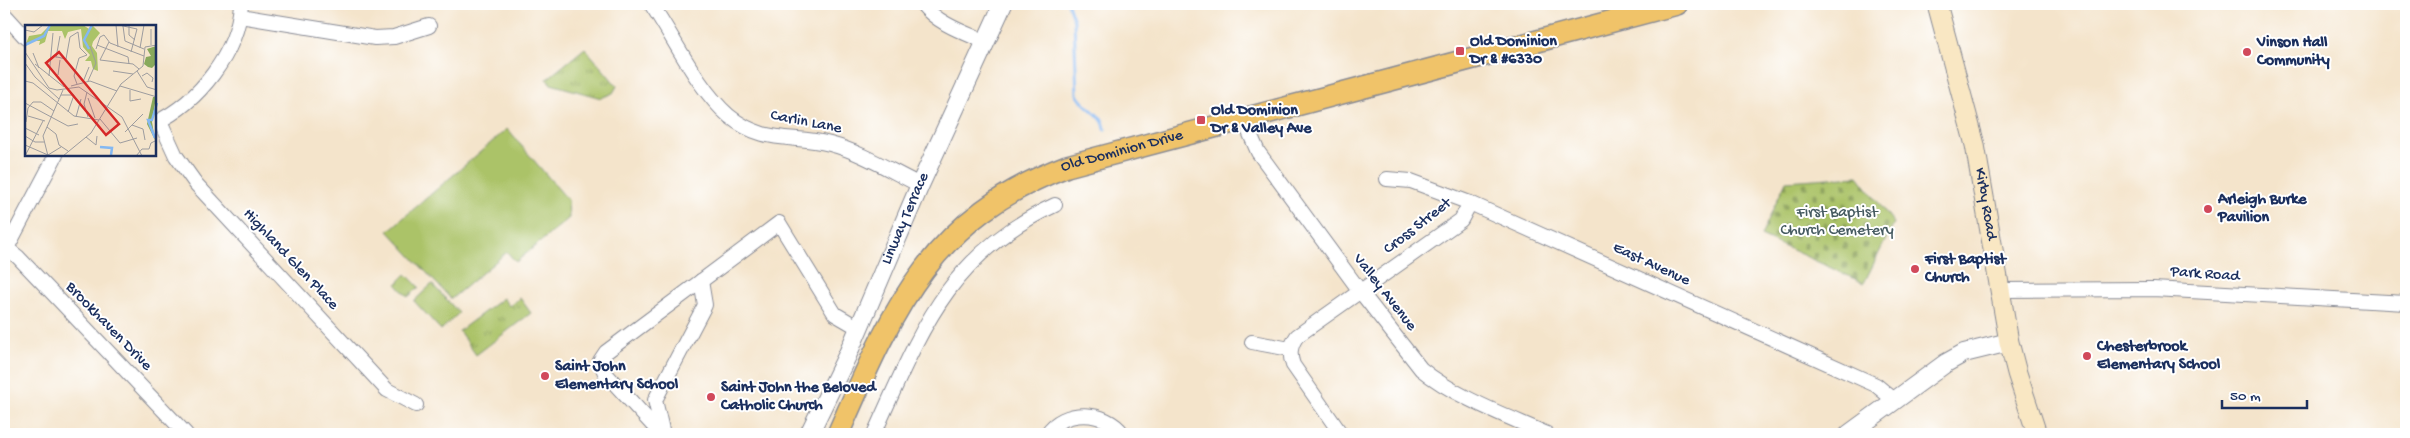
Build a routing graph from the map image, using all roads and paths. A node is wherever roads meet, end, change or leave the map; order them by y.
1 (651, 4) edge
2 (922, 4) edge
3 (1003, 4) edge
4 (1677, 4) edge
5 (1937, 4) edge
6 (240, 10) edge
7 (4, 14) edge
8 (430, 26) dead end
9 (25, 37) edge
10 (986, 42) junction
11 (1243, 118) junction
12 (157, 122) edge
13 (55, 156) edge
14 (1387, 179) dead end
15 (920, 185) junction
16 (1470, 203) junction
17 (1055, 205) dead end
18 (5, 247) edge
19 (701, 281) junction
20 (2002, 290) junction
21 (1360, 291) junction
22 (2406, 303) edge
23 (859, 328) junction
24 (1252, 342) dead end
25 (2009, 342) junction
26 (1290, 349) junction
27 (1894, 400) junction
28 (416, 405) dead end
29 (186, 434) edge
30 (662, 434) edge
31 (810, 434) edge
32 (838, 434) edge
33 (874, 434) edge
34 (1047, 434) edge
35 (1123, 434) edge
36 (1341, 434) edge
37 (1547, 434) edge
38 (1849, 434) edge
39 (2038, 434) edge

1 - 15 street, Carlin Lane
2 - 10 street
3 - 10 street, Linway Terrace
4 - 11 main road, Old Dominion Drive
5 - 20 main road, Kirby Road
6 - 8 street
6 - 12 street
7 - 9 street
10 - 15 street, Linway Terrace
11 - 21 street, Valley Avenue
11 - 32 main road, Old Dominion Drive
12 - 28 street, Highland Glen Place
13 - 18 street
14 - 16 street, East Avenue
15 - 23 street, Linway Terrace
16 - 21 street, Cross Street
16 - 27 street, East Avenue
17 - 33 street
18 - 29 street, Brookhaven Drive
19 - 23 street
19 - 30 street
19 - 30 street
20 - 22 street, Park Road
20 - 25 main road, Kirby Road
21 - 26 street, Cross Street
21 - 37 street, Valley Avenue
23 - 31 street, Linway Terrace
24 - 26 street
25 - 27 street
25 - 39 main road, Kirby Road
26 - 36 street
27 - 38 street
34 - 35 street

